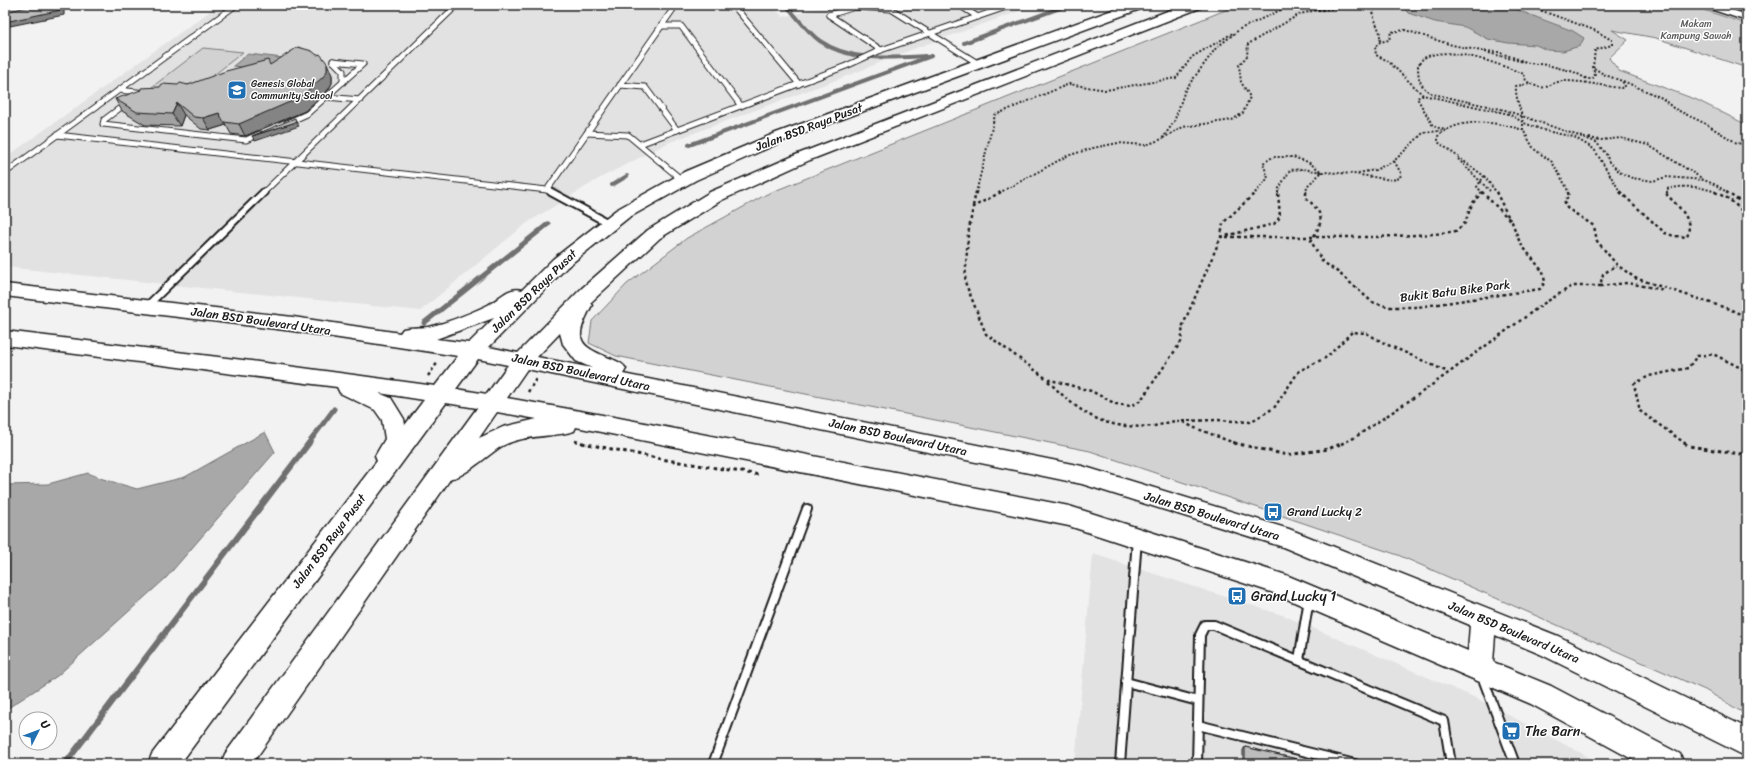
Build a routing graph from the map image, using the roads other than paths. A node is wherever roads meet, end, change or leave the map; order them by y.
1 (236, 5) edge
2 (457, 5) edge
3 (676, 5) edge
4 (733, 5) edge
5 (959, 5) edge
6 (1012, 5) edge
7 (1138, 5) edge
8 (1195, 5) edge
9 (1707, 5) edge
10 (978, 17) junction
11 (1747, 18) edge
12 (661, 26) junction
13 (930, 34) junction
14 (1032, 45) junction
15 (881, 50) junction
16 (1058, 59) junction
17 (979, 64) junction
18 (342, 82) junction
19 (800, 84) junction
20 (620, 85) junction
21 (119, 90) junction
22 (140, 92) junction
23 (153, 94) edge
24 (326, 97) junction
25 (360, 100) junction
26 (741, 106) junction
27 (280, 126) edge
28 (677, 130) junction
29 (266, 132) edge
30 (587, 133) junction
31 (57, 135) junction
32 (640, 144) junction
33 (296, 161) junction
34 (5, 173) edge
35 (682, 180) junction
36 (547, 190) junction
37 (610, 224) junction
38 (560, 263) junction
39 (5, 290) edge
40 (588, 294) junction
41 (147, 306) junction
42 (355, 334) junction
43 (5, 338) edge
44 (473, 351) junction
45 (523, 360) junction
46 (323, 378) junction
47 (652, 387) junction
48 (428, 392) junction
49 (492, 404) junction
50 (596, 422) junction
51 (435, 484) junction
52 (807, 509) dead end
53 (351, 512) junction
54 (1138, 537) junction
55 (1310, 597) junction
56 (1484, 619) junction
57 (1299, 660) junction
58 (1479, 669) junction
59 (1126, 682) junction
60 (1198, 701) junction
61 (1198, 726) junction
62 (1747, 743) edge
63 (162, 764) edge
64 (235, 764) edge
65 (713, 764) edge
66 (1120, 764) edge
67 (1197, 764) edge
68 (1355, 764) edge
69 (1451, 764) edge
70 (1515, 764) edge
71 (1670, 764) edge

1 - 21 lane
2 - 25 lane
3 - 12 lane
4 - 19 lane
5 - 10 lane
6 - 10 lane
7 - 14 main road, Jalan BSD Raya Pusat
8 - 16 main road
9 - 11 street
10 - 13 lane
12 - 20 lane
12 - 26 lane
13 - 15 lane
13 - 15 lane
13 - 17 lane
14 - 16 main road
14 - 17 main road, Jalan BSD Raya Pusat
15 - 19 lane
16 - 40 main road
17 - 35 main road, Jalan BSD Raya Pusat
18 - 18 lane
18 - 24 lane
19 - 26 lane
20 - 28 lane
20 - 30 lane
21 - 22 lane
21 - 31 lane
22 - 23 lane
22 - 29 lane
24 - 25 lane
24 - 27 lane
25 - 33 lane
26 - 28 lane
28 - 32 lane
30 - 32 lane
30 - 36 lane
31 - 33 lane
31 - 34 lane
32 - 35 lane
33 - 36 lane
33 - 41 lane
35 - 37 main road, Jalan BSD Raya Pusat
36 - 37 lane
37 - 38 main road, Jalan BSD Raya Pusat
38 - 42 main road
38 - 44 main road, Jalan BSD Raya Pusat
39 - 41 main road, Jalan BSD Boulevard Utara
40 - 45 main road
40 - 47 main road
41 - 42 main road, Jalan BSD Boulevard Utara
42 - 44 main road, Jalan BSD Boulevard Utara
43 - 46 main road
44 - 45 main road, Jalan BSD Boulevard Utara
44 - 48 main road, Jalan BSD Raya Pusat
45 - 47 main road, Jalan BSD Boulevard Utara
45 - 49 main road
46 - 48 main road
46 - 53 main road
47 - 56 main road, Jalan BSD Boulevard Utara
48 - 49 main road
48 - 53 main road, Jalan BSD Raya Pusat
49 - 50 main road
49 - 51 main road
50 - 51 main road
50 - 54 main road
51 - 64 main road
52 - 65 lane
53 - 63 main road, Jalan BSD Raya Pusat
54 - 55 main road
54 - 59 lane
55 - 57 lane
55 - 58 main road
56 - 58 main road
56 - 62 main road, Jalan BSD Boulevard Utara
57 - 60 lane
57 - 69 lane
58 - 70 lane
58 - 71 main road
59 - 60 lane
59 - 66 lane
60 - 61 lane
61 - 67 lane
61 - 68 lane

